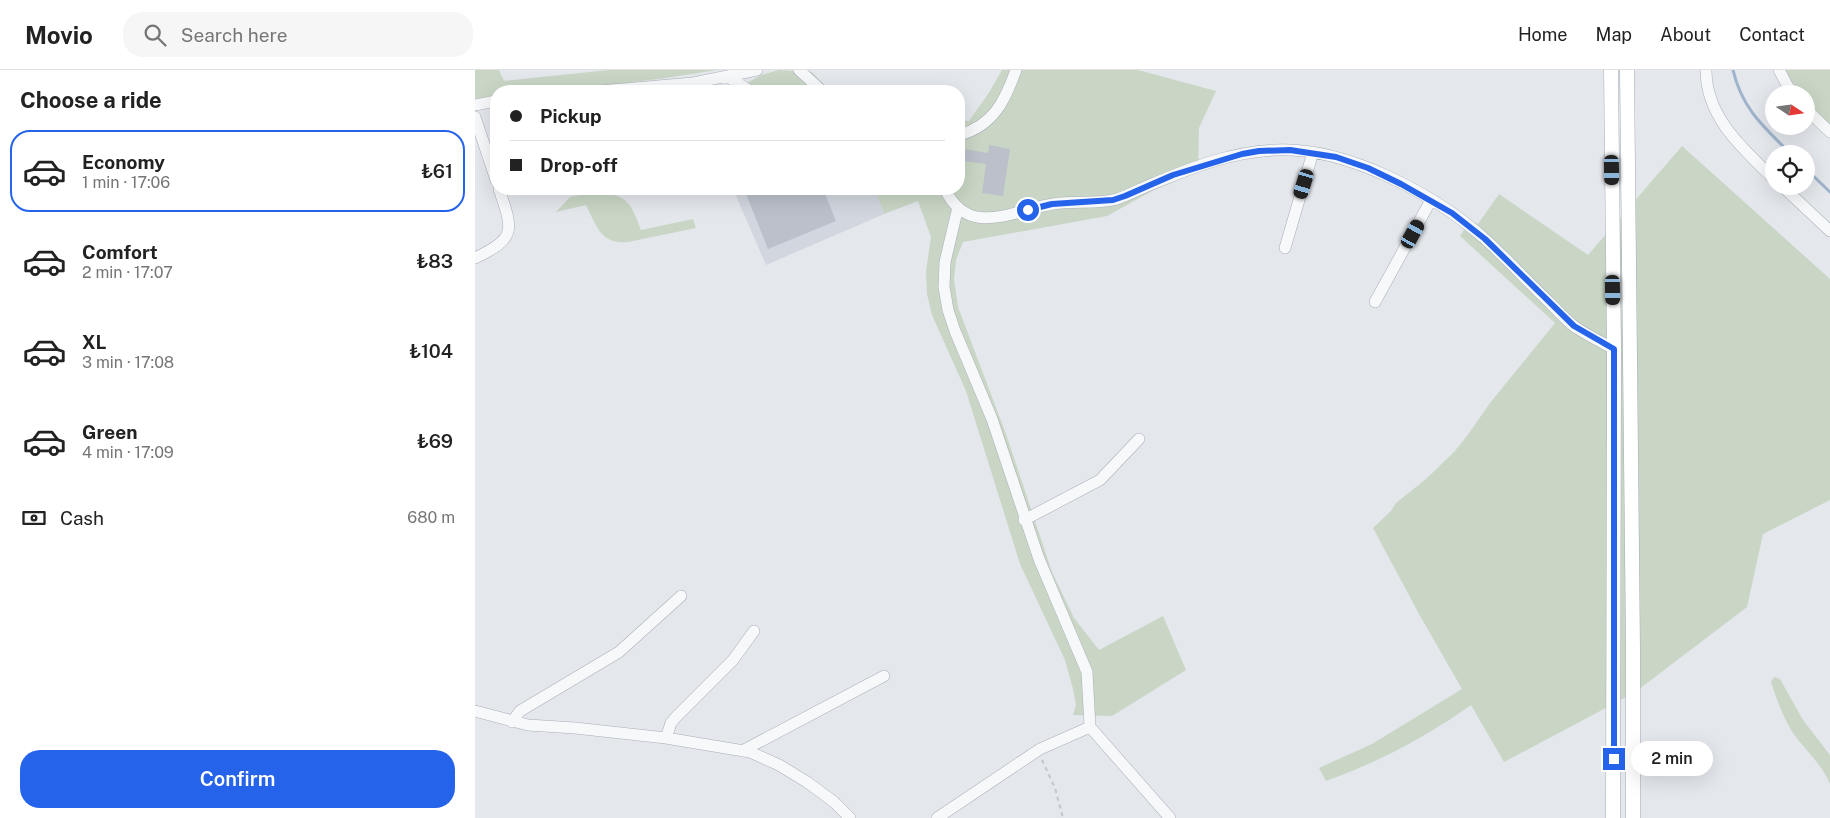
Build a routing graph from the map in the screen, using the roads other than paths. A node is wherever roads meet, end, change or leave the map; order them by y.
1 (757, 70) edge
2 (799, 70) edge
3 (1017, 70) edge
4 (1611, 70) edge
5 (1627, 70) edge
6 (1705, 70) edge
7 (1779, 70) edge
8 (728, 77) junction
9 (673, 85) edge
10 (741, 85) edge
11 (815, 85) edge
12 (1787, 85) edge
13 (490, 102) edge
14 (475, 105) edge
15 (475, 117) edge
16 (1815, 118) edge
17 (965, 132) edge
18 (1830, 132) edge
19 (1313, 152) junction
20 (490, 162) edge
21 (1765, 169) edge
22 (501, 195) edge
23 (949, 195) edge
24 (1791, 195) edge
25 (1431, 200) junction
26 (958, 207) junction
27 (1830, 231) edge
28 (1285, 248) dead end
29 (475, 258) edge
30 (1375, 302) dead end
31 (1614, 349) junction
32 (1139, 439) dead end
33 (1025, 520) junction
34 (681, 596) dead end
35 (754, 631) dead end
36 (884, 676) dead end
37 (475, 711) edge
38 (512, 722) junction
39 (1090, 727) junction
40 (666, 738) junction
41 (742, 751) junction
42 (850, 818) edge
43 (937, 818) edge
44 (1170, 818) edge
45 (1613, 818) edge
46 (1633, 818) edge

1 - 8 street
2 - 11 street
3 - 17 street
4 - 31 main road
5 - 46 main road
6 - 21 street
7 - 12 street
8 - 9 street
8 - 10 street
13 - 14 street
15 - 20 street
16 - 18 street
19 - 25 street
19 - 26 street
19 - 28 street
22 - 29 street
23 - 26 street
24 - 27 street
25 - 30 street
25 - 31 street
26 - 33 street
31 - 45 main road
32 - 33 street
33 - 39 street
34 - 38 street
35 - 40 street
36 - 41 street
37 - 38 street
38 - 40 street
39 - 43 street
39 - 44 street
40 - 41 street
41 - 42 street

